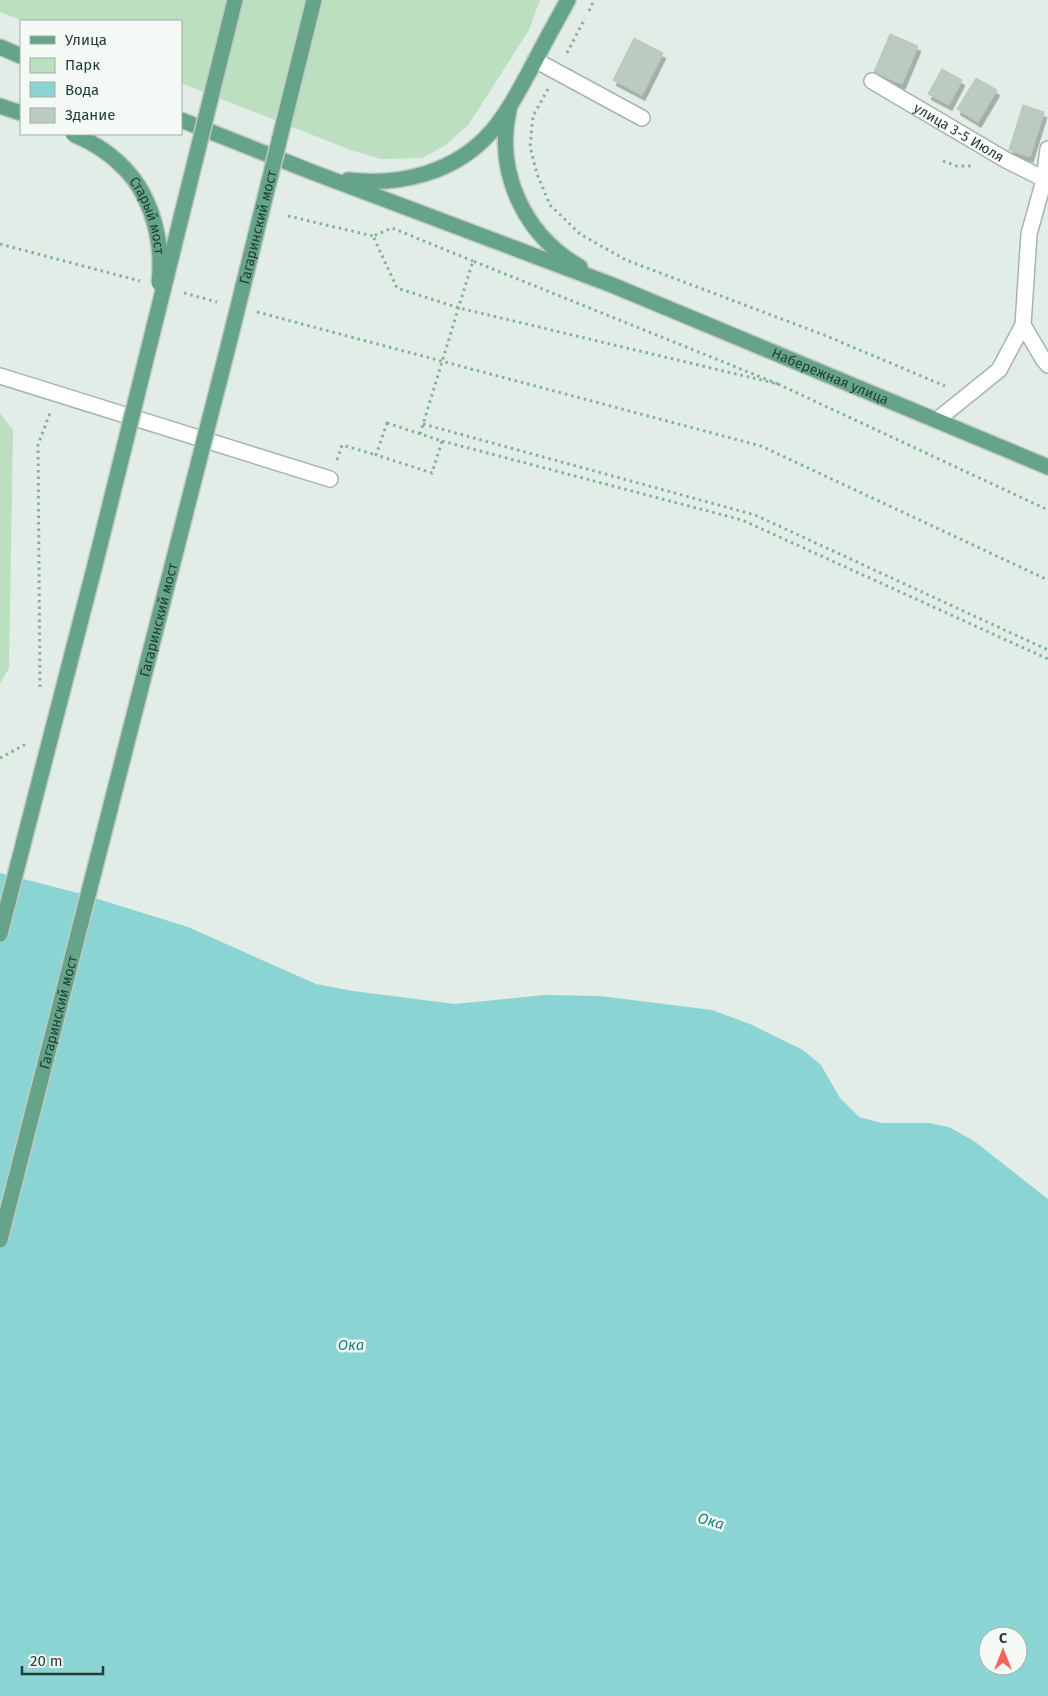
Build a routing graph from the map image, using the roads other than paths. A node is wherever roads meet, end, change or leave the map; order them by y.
1 (235, 0) edge
2 (314, 0) edge
3 (556, 0) edge
4 (568, 0) edge
5 (0, 47) edge
6 (539, 53) junction
7 (20, 56) edge
8 (872, 81) dead end
9 (0, 106) edge
10 (510, 106) junction
11 (20, 113) edge
12 (642, 118) dead end
13 (182, 120) edge
14 (75, 135) edge
15 (1048, 149) edge
16 (312, 172) junction
17 (1046, 181) edge
18 (612, 285) junction
19 (1023, 325) junction
20 (154, 329) junction
21 (1048, 365) edge
22 (0, 376) edge
23 (937, 420) junction
24 (1048, 467) edge
25 (330, 480) dead end
26 (0, 934) edge
27 (0, 1240) edge

1 - 20 main road, bridge
2 - 27 main road, Гагаринский мост, bridge
3 - 6 main road
4 - 6 main road
5 - 7 main road
6 - 10 main road
6 - 12 street
8 - 17 street, улица 3-5 Июля
9 - 11 main road
10 - 16 main road
10 - 18 main road
13 - 16 main road
14 - 20 main road, Старый мост, bridge
15 - 17 street
16 - 18 main road
17 - 19 street
18 - 23 main road, Набережная улица
19 - 21 street
19 - 23 street
20 - 26 main road, bridge
22 - 25 street
23 - 24 main road, Набережная улица

